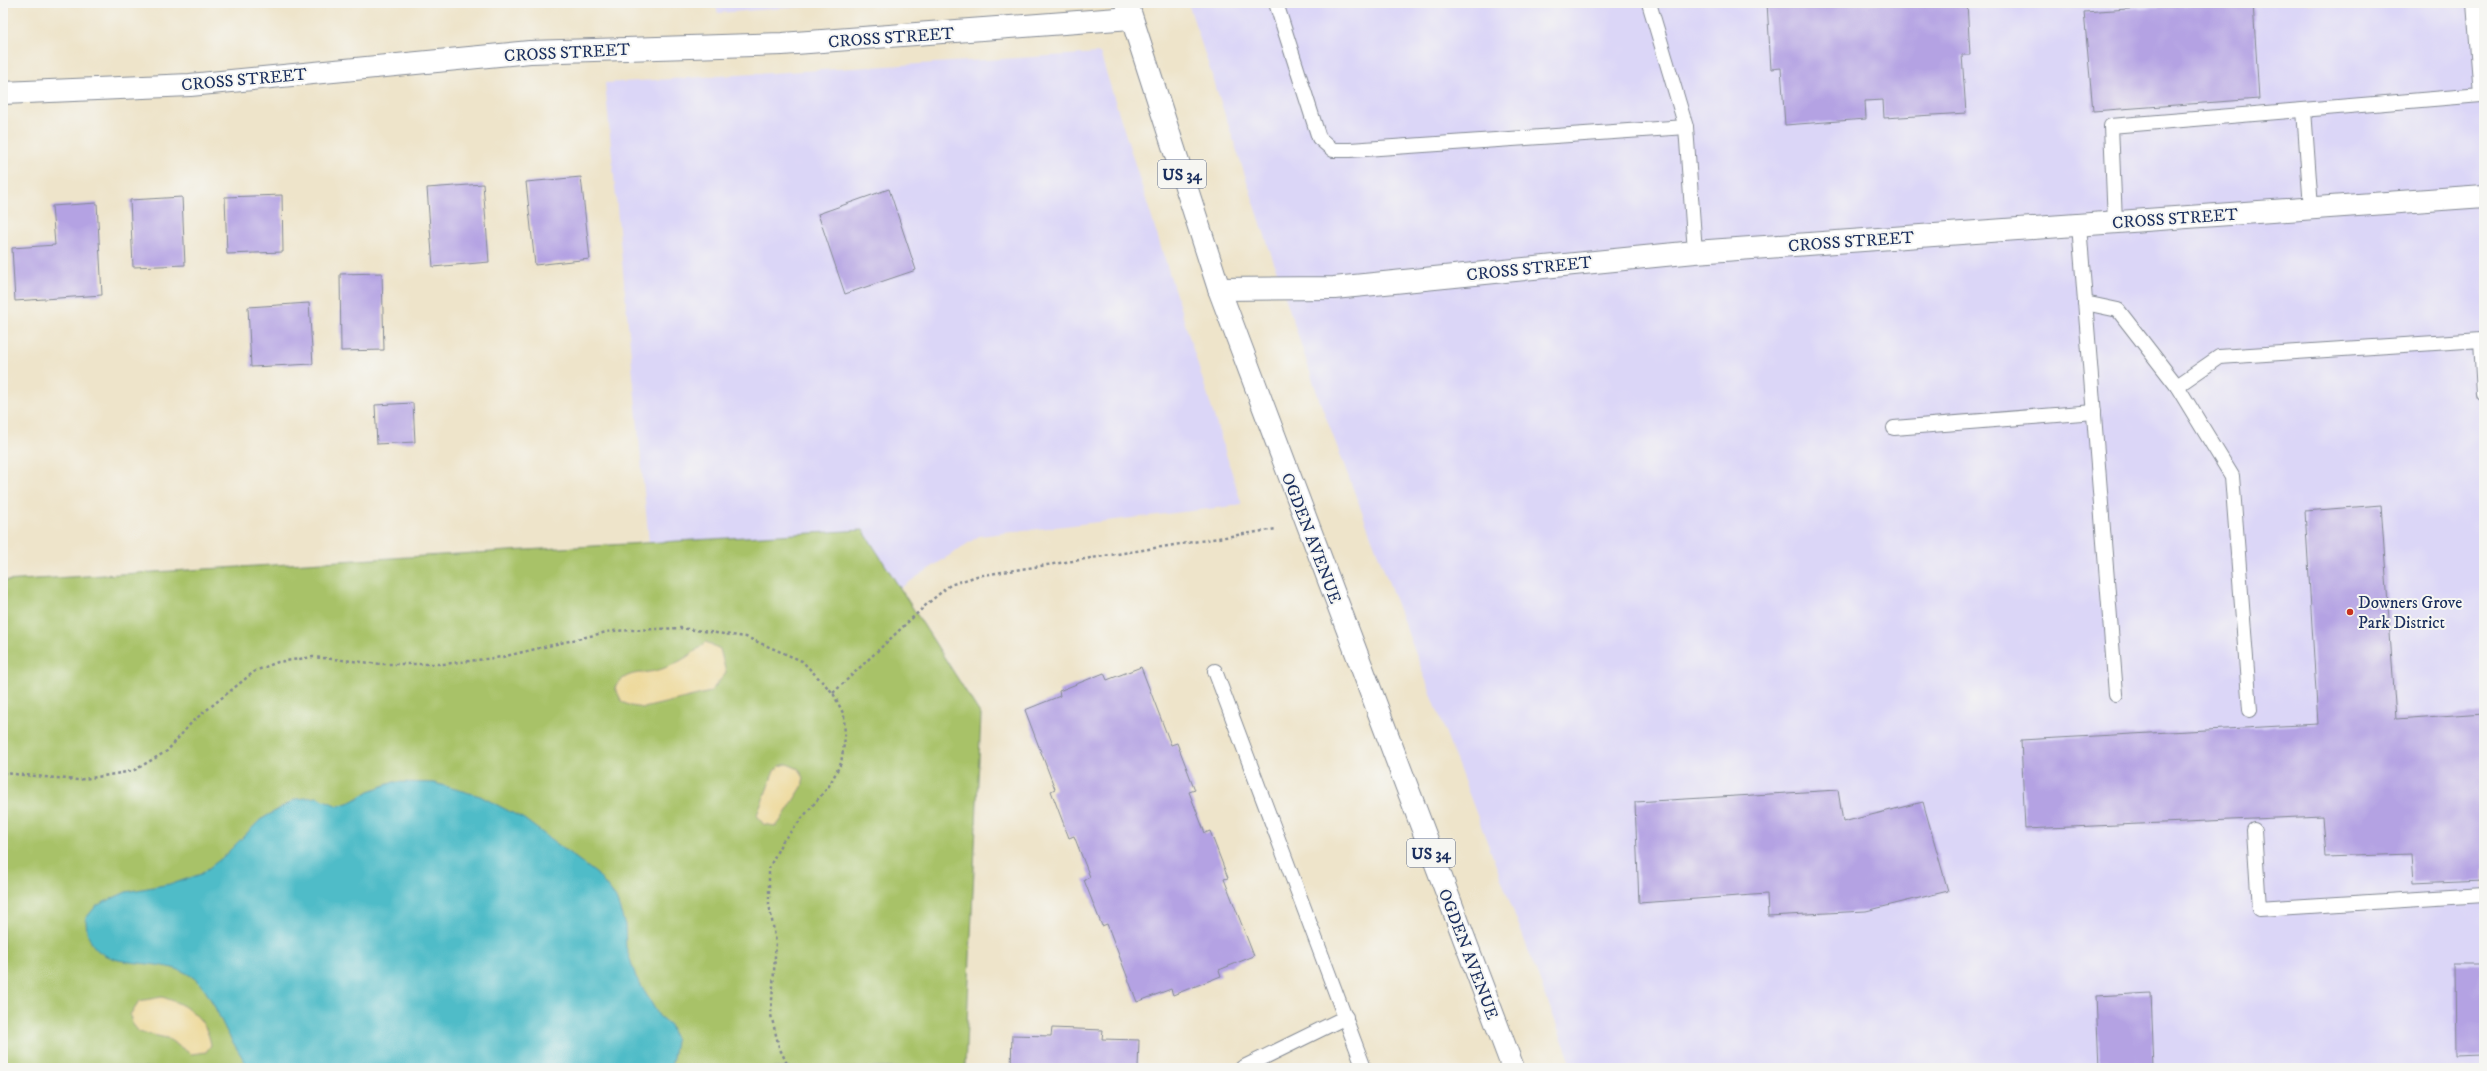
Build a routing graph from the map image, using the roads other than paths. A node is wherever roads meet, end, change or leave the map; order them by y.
1 (1276, 3) edge
2 (1649, 3) edge
3 (2474, 3) edge
4 (1129, 11) edge
5 (3, 93) edge
6 (2304, 110) junction
7 (1686, 127) junction
8 (2484, 196) edge
9 (2311, 208) junction
10 (2115, 222) junction
11 (2079, 225) junction
12 (1695, 252) junction
13 (1219, 289) junction
14 (2085, 303) junction
15 (2177, 386) junction
16 (2484, 394) edge
17 (2094, 412) junction
18 (1894, 428) dead end
19 (1215, 671) dead end
20 (2116, 694) dead end
21 (2250, 710) dead end
22 (2254, 830) dead end
23 (2484, 895) edge
24 (1346, 1017) junction
25 (1242, 1068) edge
26 (1364, 1068) edge
27 (1513, 1068) edge

1 - 7 lane
2 - 7 lane
3 - 6 lane
4 - 5 street, CROSS STREET
4 - 13 street, OGDEN AVENUE / US 34
6 - 9 lane
6 - 10 lane
7 - 12 lane
8 - 9 street, CROSS STREET
9 - 10 street, CROSS STREET
10 - 11 street, CROSS STREET
11 - 12 street, CROSS STREET
11 - 14 lane
12 - 13 street, CROSS STREET
13 - 27 street, OGDEN AVENUE / US 34
14 - 15 lane
14 - 17 lane
15 - 16 lane
15 - 21 lane
17 - 18 lane
17 - 20 lane
19 - 24 lane
22 - 23 lane
24 - 25 lane
24 - 26 lane

